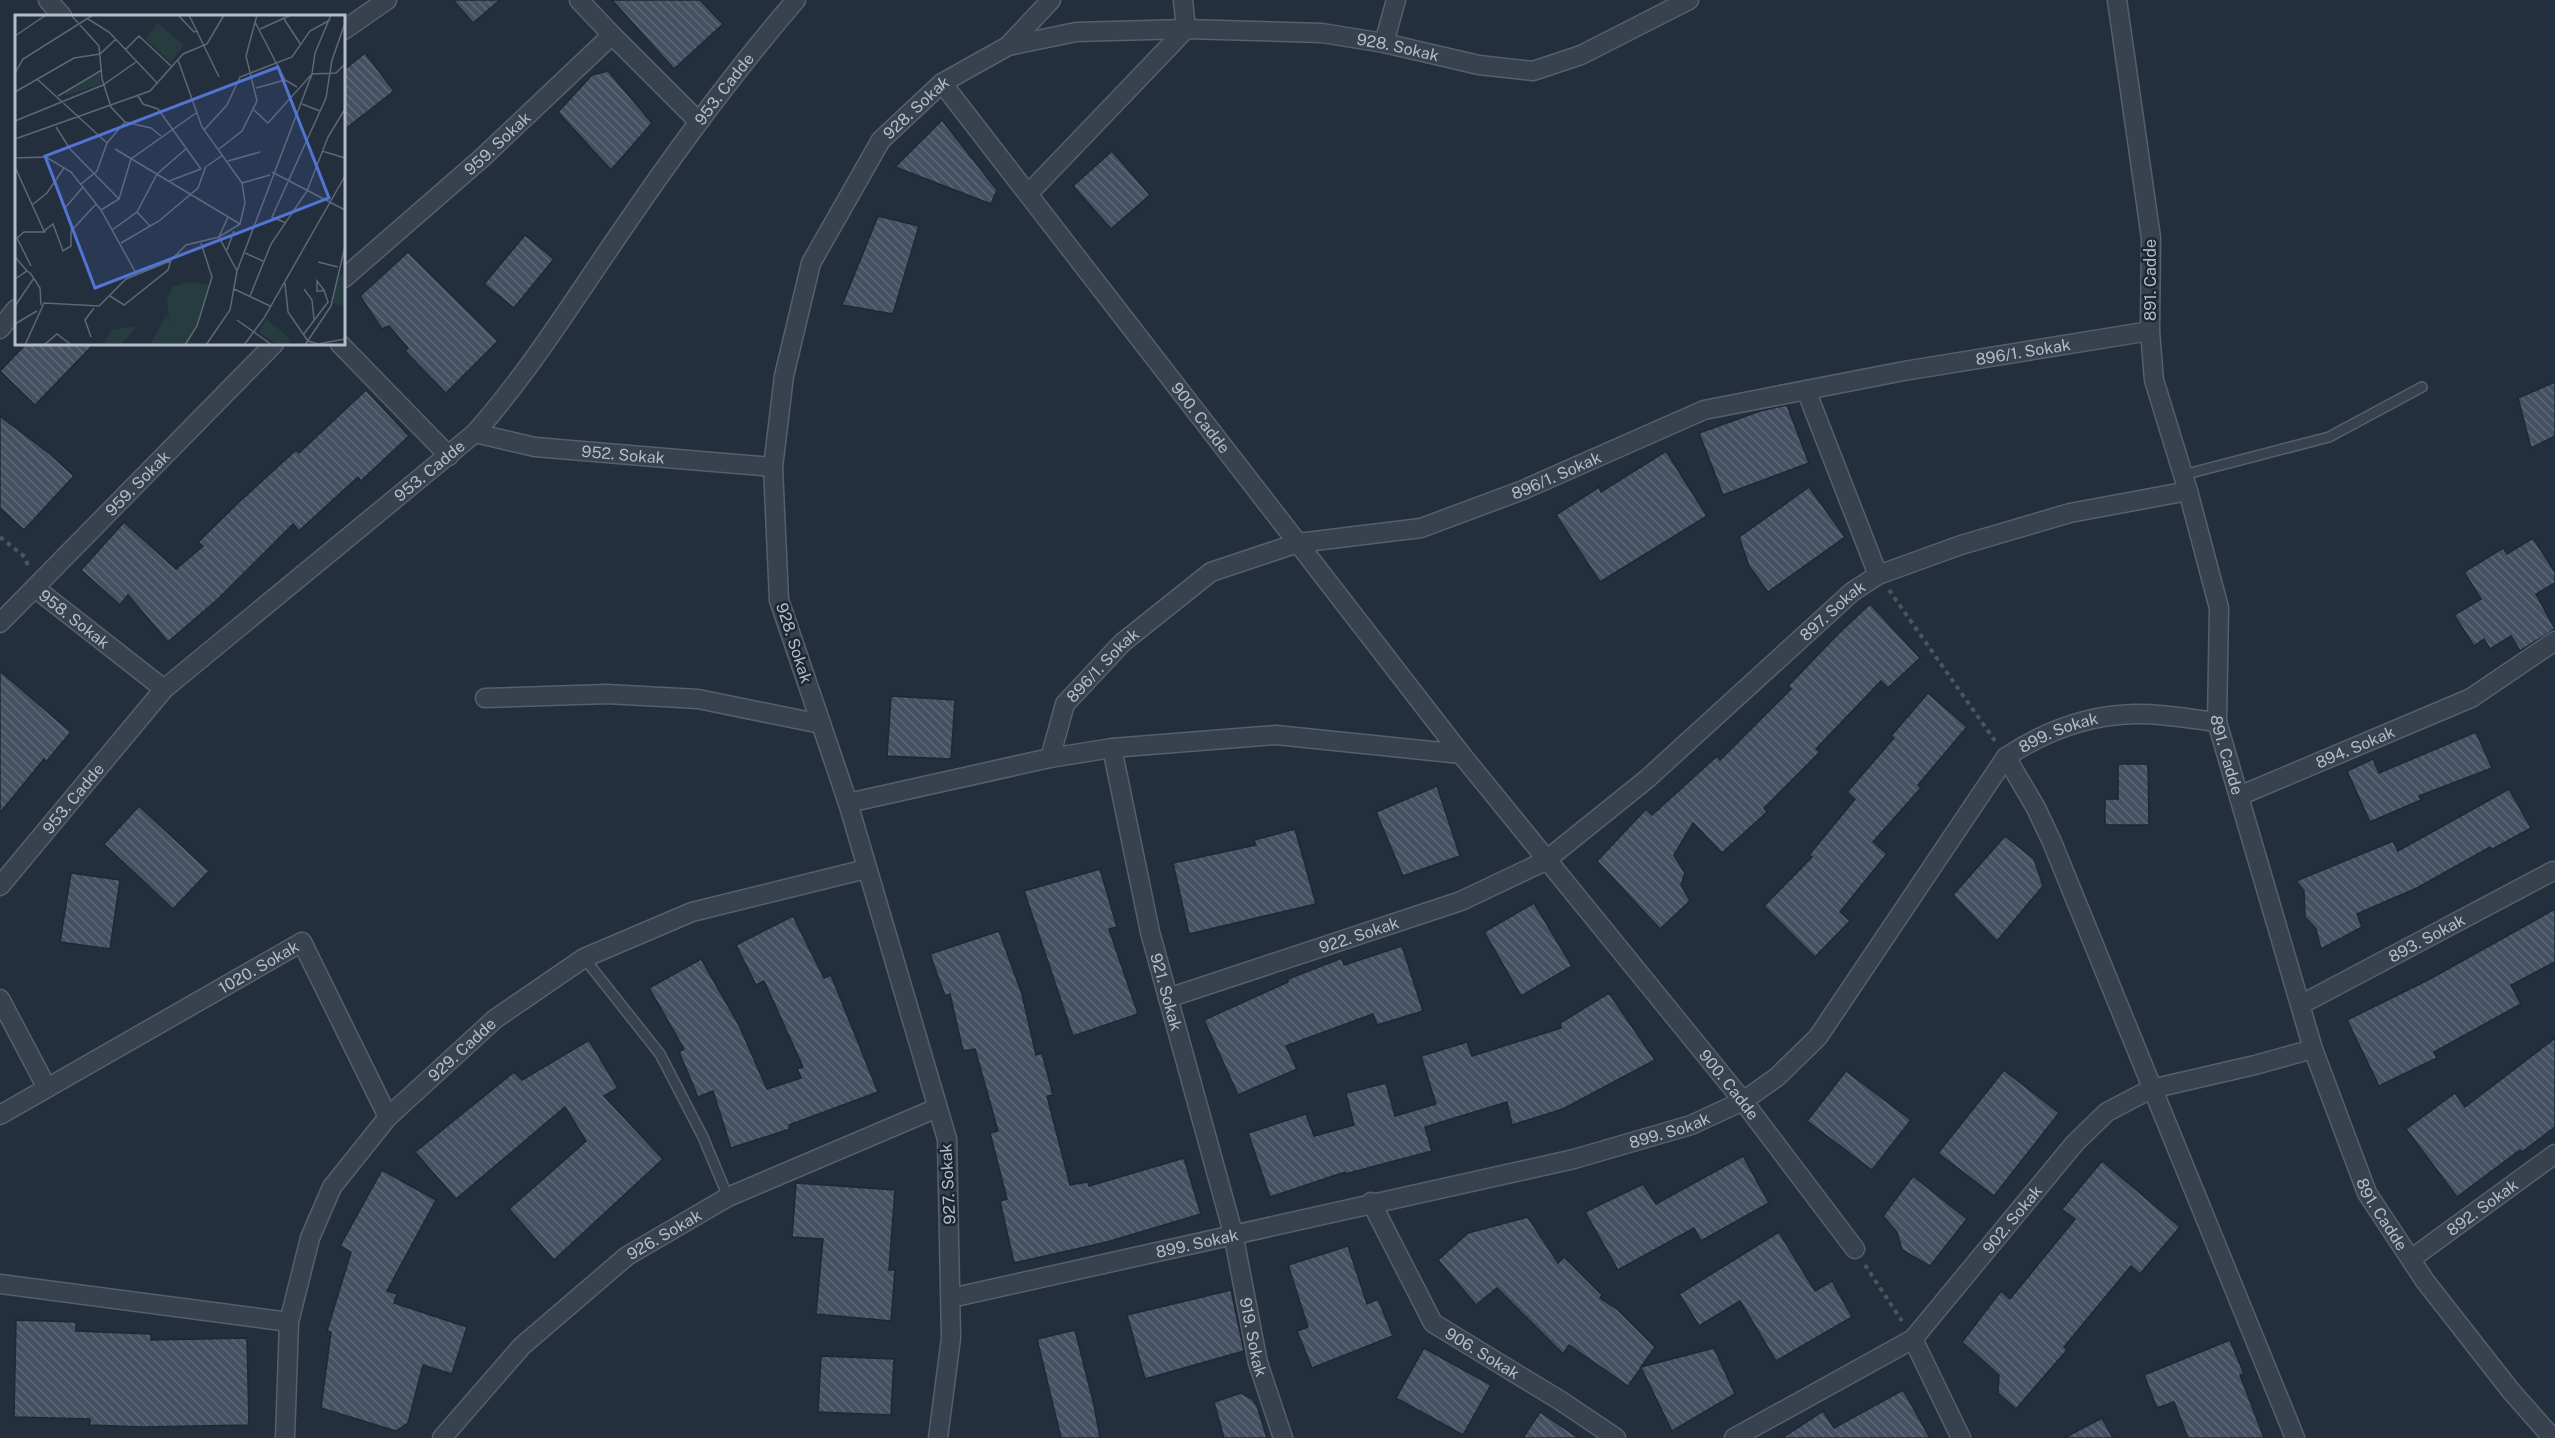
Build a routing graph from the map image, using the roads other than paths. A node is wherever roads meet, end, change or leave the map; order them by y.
1 (48, 0) edge
2 (387, 0) edge
3 (579, 0) edge
4 (796, 0) edge
5 (1051, 0) edge
6 (1183, 0) edge
7 (1396, 0) edge
8 (1689, 0) edge
9 (2117, 0) edge
10 (61, 15) edge
11 (345, 29) edge
12 (1186, 29) junction
13 (612, 35) junction
14 (1384, 43) junction
15 (1008, 46) junction
16 (942, 83) junction
17 (698, 121) junction
18 (1028, 194) junction
19 (345, 277) edge
20 (15, 310) edge
21 (0, 329) edge
22 (2150, 331) junction
23 (273, 345) edge
24 (341, 345) edge
25 (2422, 387) dead end
26 (1806, 390) junction
27 (475, 433) junction
28 (449, 456) junction
29 (773, 467) junction
30 (2186, 483) junction
31 (1298, 543) junction
32 (1878, 575) junction
33 (35, 588) junction
34 (0, 623) edge
35 (2555, 641) edge
36 (164, 690) junction
37 (485, 698) dead end
38 (2217, 722) junction
39 (821, 724) junction
40 (1112, 748) junction
41 (1461, 754) junction
42 (2006, 757) junction
43 (1050, 758) junction
44 (2239, 796) junction
45 (848, 803) junction
46 (1545, 861) junction
47 (866, 869) junction
48 (2553, 872) dead end
49 (0, 886) edge
50 (584, 958) junction
51 (1168, 998) junction
52 (0, 999) edge
53 (2302, 1004) junction
54 (2313, 1048) junction
55 (47, 1088) junction
56 (2151, 1089) junction
57 (1743, 1101) junction
58 (938, 1108) junction
59 (0, 1115) edge
60 (388, 1118) junction
61 (2555, 1154) edge
62 (728, 1197) junction
63 (1371, 1202) junction
64 (1233, 1233) junction
65 (1855, 1249) road end
66 (2411, 1259) junction
67 (0, 1284) edge
68 (951, 1298) junction
69 (289, 1322) junction
70 (1913, 1339) junction
71 (2555, 1436) edge
72 (285, 1438) edge
73 (442, 1438) edge
74 (938, 1438) edge
75 (1283, 1438) edge
76 (1616, 1438) edge
77 (1734, 1438) edge
78 (1961, 1438) edge
79 (2295, 1438) edge

1 - 10 street
2 - 11 street
3 - 13 street
4 - 17 street, 953. Cadde
5 - 15 street
6 - 12 street
7 - 14 street
8 - 14 street, 928. Sokak
9 - 22 street, 891. Cadde
12 - 14 street, 928. Sokak
12 - 15 street, 928. Sokak
12 - 18 street
13 - 17 street
13 - 19 street, 959. Sokak
15 - 16 street, 928. Sokak
16 - 18 street, 900. Cadde
16 - 29 street, 928. Sokak
17 - 27 street, 953. Cadde
18 - 31 street, 900. Cadde
20 - 21 street
22 - 26 street, 896/1. Sokak
22 - 30 street, 891. Cadde
23 - 33 street, 959. Sokak
24 - 28 street
25 - 30 lane
26 - 31 street, 896/1. Sokak
26 - 32 street
27 - 28 street, 953. Cadde
27 - 29 street, 952. Sokak
28 - 36 street, 953. Cadde
29 - 39 street, 928. Sokak
30 - 32 street, 897. Sokak
30 - 38 street, 891. Cadde
31 - 41 street, 900. Cadde
31 - 43 street, 896/1. Sokak
32 - 46 street, 897. Sokak
33 - 34 street, 959. Sokak
33 - 36 street, 958. Sokak
35 - 44 street, 894. Sokak
36 - 49 street, 953. Cadde
37 - 39 street
38 - 42 street, 899. Sokak
38 - 44 street, 891. Cadde
39 - 45 street, 928. Sokak
40 - 41 street
40 - 43 street
40 - 51 street, 921. Sokak
41 - 46 street, 900. Cadde
42 - 56 street
42 - 57 street, 899. Sokak
43 - 45 street
44 - 53 street, 891. Cadde
45 - 47 street, 928. Sokak
46 - 51 street, 922. Sokak
46 - 57 street, 900. Cadde
47 - 50 street, 929. Cadde
47 - 58 street, 927. Sokak
48 - 53 street, 893. Sokak
50 - 60 street, 929. Cadde
50 - 62 lane
51 - 64 street, 921. Sokak
52 - 55 street
53 - 54 street, 891. Cadde
54 - 56 street, 902. Sokak
54 - 66 street, 891. Cadde
55 - 59 street
55 - 60 street, 1020. Sokak
56 - 70 street, 902. Sokak
56 - 79 street
57 - 63 street, 899. Sokak
57 - 65 street, 900. Cadde
58 - 62 street, 926. Sokak
58 - 68 street, 927. Sokak
60 - 69 street, 929. Cadde
61 - 66 street, 892. Sokak
62 - 73 street, 926. Sokak
63 - 64 street, 899. Sokak
63 - 76 street, 906. Sokak
64 - 68 street, 899. Sokak
64 - 75 street, 919. Sokak
66 - 71 street, 891. Cadde
67 - 69 street
68 - 74 street, 927. Sokak
69 - 72 street, 929. Cadde
70 - 77 street, 902. Sokak
70 - 78 street

